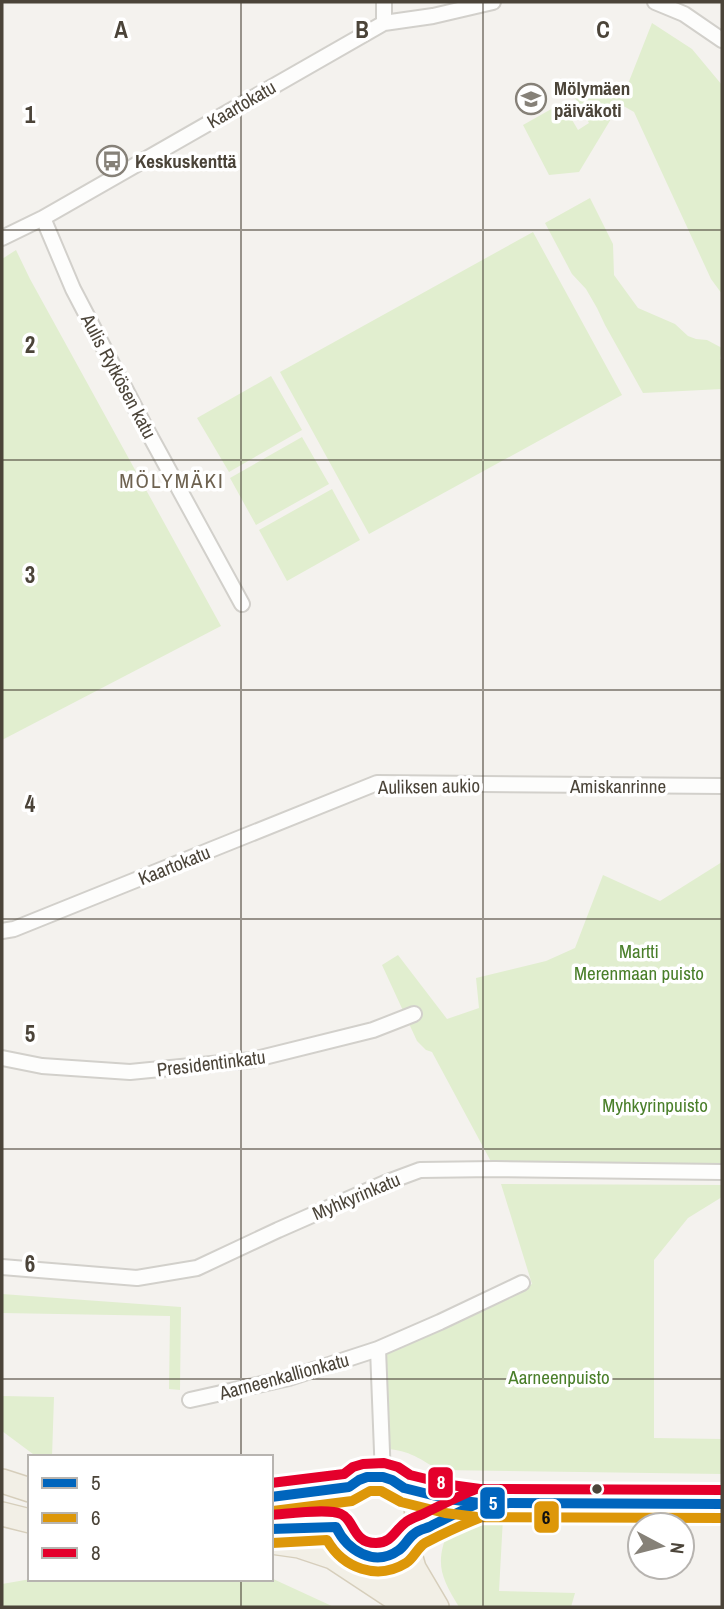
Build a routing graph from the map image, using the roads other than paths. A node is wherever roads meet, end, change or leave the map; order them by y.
1 (384, 2) edge
2 (493, 2) edge
3 (655, 2) edge
4 (384, 23) junction
5 (722, 40) edge
6 (43, 218) junction
7 (2, 238) edge
8 (242, 604) dead end
9 (513, 785) joint
10 (722, 786) edge
11 (345, 795) joint
12 (2, 931) edge
13 (414, 1014) dead end
14 (2, 1058) edge
15 (722, 1172) edge
16 (2, 1267) edge
17 (522, 1283) dead end
18 (378, 1349) junction
19 (190, 1400) dead end
20 (2, 1481) edge
21 (394, 1482) junction
22 (349, 1486) junction
23 (28, 1489) edge
24 (273, 1497) edge
25 (479, 1503) junction
26 (722, 1504) edge
27 (2, 1514) edge
28 (28, 1520) edge
29 (336, 1527) junction
30 (273, 1529) edge
31 (410, 1539) junction
32 (273, 1542) edge
33 (379, 1558) junction
34 (408, 1607) edge
35 (415, 1607) edge
36 (437, 1607) edge

1 - 4 street
2 - 4 street, Kaartokatu
3 - 5 street
4 - 6 street, Kaartokatu
6 - 7 street, Kaartokatu
6 - 8 street, Aulis Rytkösen katu
9 - 10 street, Amiskanrinne
9 - 11 street, Auliksen aukio
11 - 12 street, Kaartokatu
13 - 14 street, Presidentinkatu
15 - 16 street, Myhkyrinkatu
17 - 18 street, Aarneenkallionkatu
18 - 19 street, Aarneenkallionkatu
18 - 21 street, Aarneenkallionkatu
20 - 23 main road
21 - 22 main road
21 - 25 main road
21 - 31 main road
22 - 24 main road
22 - 29 main road
25 - 26 main road
25 - 31 main road
27 - 28 main road
29 - 30 main road
29 - 33 main road
31 - 33 main road
31 - 36 main road
32 - 34 main road
33 - 35 main road

